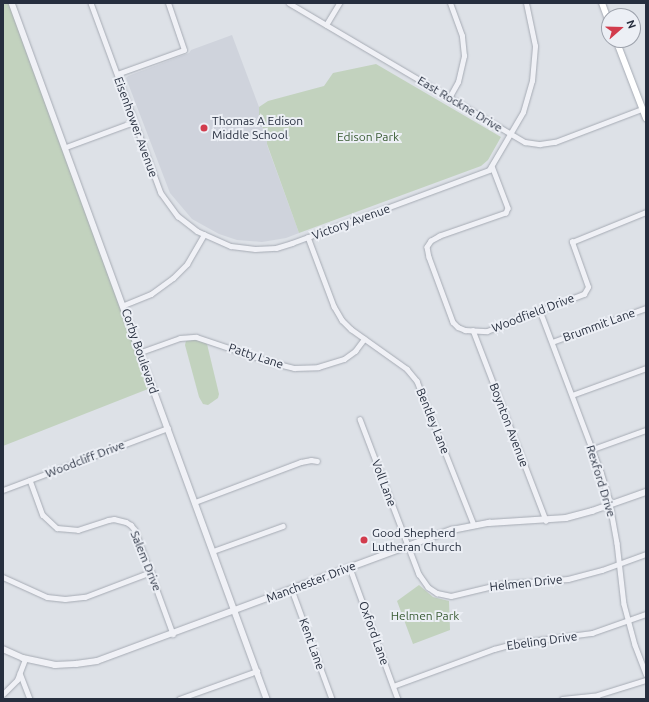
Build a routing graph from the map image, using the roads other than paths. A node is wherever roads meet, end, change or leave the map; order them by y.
1 (12, 3) edge
2 (90, 3) edge
3 (168, 3) edge
4 (289, 3) edge
5 (339, 3) edge
6 (450, 3) edge
7 (526, 3) edge
8 (326, 25) junction
9 (619, 48) edge
10 (117, 74) junction
11 (449, 98) junction
12 (642, 109) junction
13 (646, 118) edge
14 (134, 122) junction
15 (511, 134) junction
16 (66, 147) junction
17 (492, 166) junction
18 (646, 212) edge
19 (204, 235) junction
20 (308, 238) junction
21 (124, 305) junction
22 (646, 308) edge
23 (542, 316) dead end
24 (472, 330) junction
25 (364, 339) junction
26 (552, 342) junction
27 (141, 352) junction
28 (646, 368) edge
29 (572, 395) junction
30 (360, 419) dead end
31 (168, 428) junction
32 (646, 430) edge
33 (593, 450) junction
34 (317, 461) dead end
35 (30, 480) junction
36 (3, 490) edge
37 (646, 492) edge
38 (195, 502) junction
39 (610, 505) junction
40 (546, 520) junction
41 (474, 525) junction
42 (283, 526) dead end
43 (408, 546) junction
44 (213, 551) junction
45 (646, 554) edge
46 (619, 564) junction
47 (350, 568) junction
48 (150, 572) junction
49 (3, 577) edge
50 (292, 590) junction
51 (235, 611) junction
52 (646, 614) edge
53 (628, 621) junction
54 (173, 634) junction
55 (3, 649) edge
56 (25, 659) junction
57 (257, 670) junction
58 (20, 672) junction
59 (646, 674) edge
60 (646, 680) edge
61 (393, 686) junction
62 (195, 693) junction
63 (3, 694) edge
64 (30, 699) edge
65 (180, 699) edge
66 (197, 699) edge
67 (267, 699) edge
68 (332, 699) edge
69 (398, 699) edge
70 (562, 699) edge

1 - 16 street, Corby Boulevard
2 - 10 street, Eisenhower Avenue
3 - 10 street
4 - 8 street, East Rockne Drive
5 - 8 street
6 - 11 street
7 - 15 street
8 - 11 street, East Rockne Drive
9 - 12 main road
10 - 14 street, Eisenhower Avenue
11 - 15 street, East Rockne Drive
12 - 13 main road
12 - 15 street, East Rockne Drive
14 - 16 street
14 - 19 street, Eisenhower Avenue
15 - 17 street
16 - 21 street, Corby Boulevard
17 - 20 street, Victory Avenue
17 - 24 street, Woodfield Drive
18 - 24 street, Woodfield Drive
19 - 20 street, Victory Avenue
19 - 21 street
20 - 25 street, Bentley Lane
21 - 27 street, Corby Boulevard
22 - 26 street, Brummit Lane
23 - 26 street, Rexford Drive
24 - 40 street, Boynton Avenue
25 - 27 street, Patty Lane
25 - 41 street, Bentley Lane
26 - 29 street, Rexford Drive
27 - 31 street, Corby Boulevard
28 - 29 street
29 - 33 street, Rexford Drive
30 - 43 street, Voll Lane
31 - 35 street, Woodcliff Drive
31 - 38 street, Corby Boulevard
32 - 33 street
33 - 39 street, Rexford Drive
34 - 38 street
35 - 36 street, Woodcliff Drive
35 - 48 street, Salem Drive
37 - 39 street, Manchester Drive
38 - 44 street, Corby Boulevard
39 - 40 street, Manchester Drive
39 - 46 street, Rexford Drive
40 - 41 street, Manchester Drive
41 - 43 street, Manchester Drive
42 - 44 street
43 - 46 street, Helmen Drive
43 - 47 street, Manchester Drive
44 - 51 street, Corby Boulevard
45 - 46 street, Helmen Drive
46 - 53 street, Rexford Drive
47 - 50 street, Manchester Drive
47 - 61 street, Oxford Lane
48 - 49 street
48 - 54 street, Salem Drive
50 - 51 street, Manchester Drive
50 - 68 street, Kent Lane
51 - 54 street, Manchester Drive
51 - 57 street, Corby Boulevard
52 - 53 street, Ebeling Drive
53 - 59 street, Rexford Drive
53 - 61 street, Ebeling Drive
54 - 56 street, Manchester Drive
55 - 56 street, Manchester Drive
56 - 58 street
57 - 62 street
57 - 67 street, Corby Boulevard
58 - 63 street
58 - 64 street
60 - 70 street
61 - 69 street, Oxford Lane
62 - 65 street
62 - 66 street

